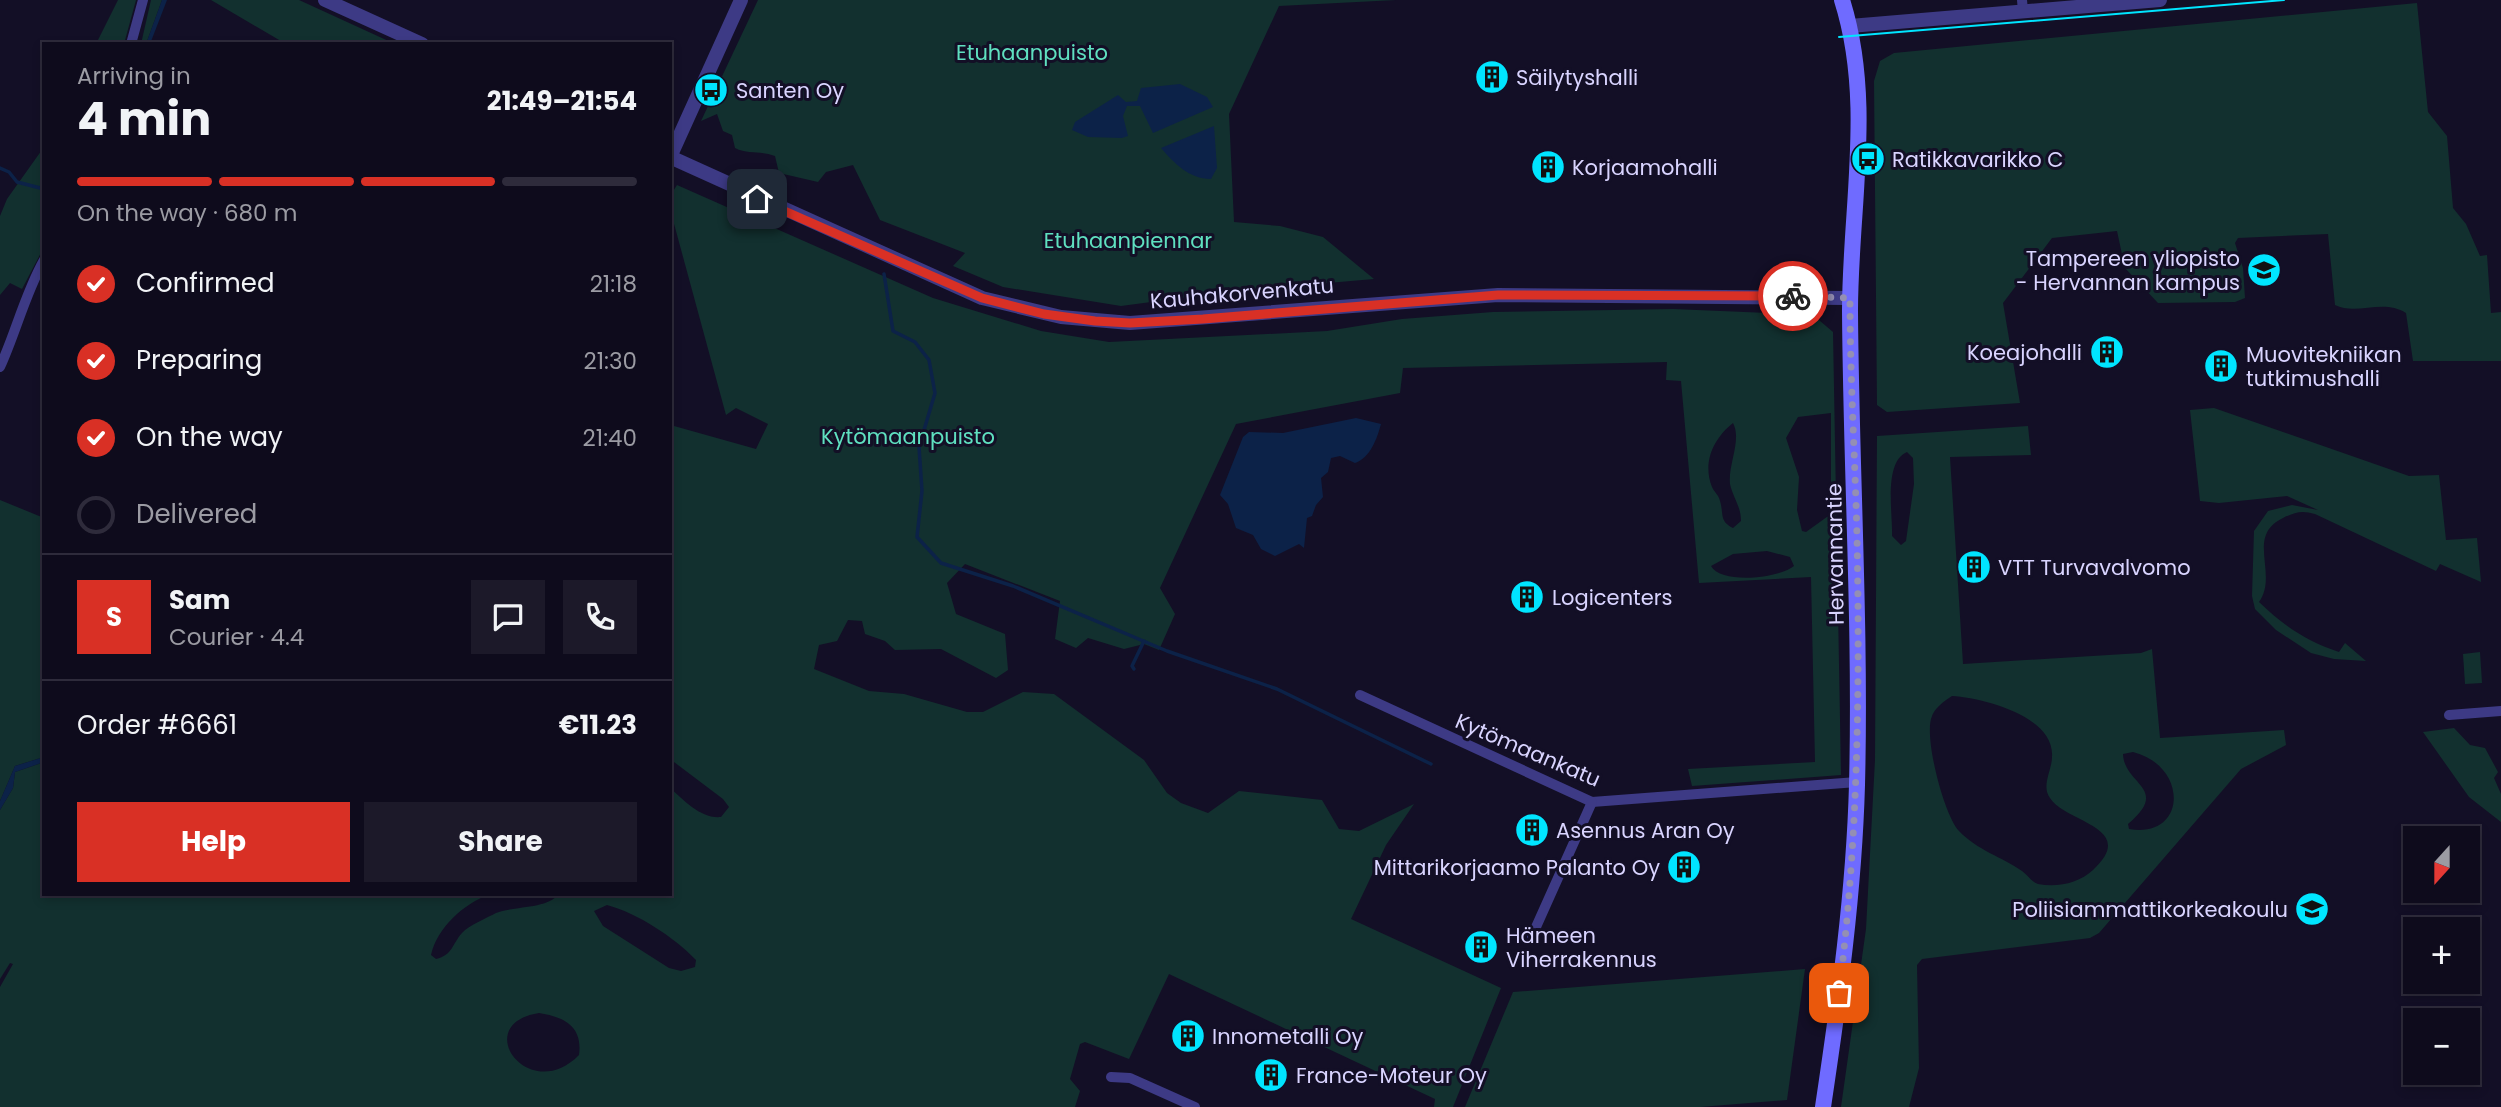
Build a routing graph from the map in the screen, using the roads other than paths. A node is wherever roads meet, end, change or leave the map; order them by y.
1 (143, 0) edge
2 (325, 0) edge
3 (741, 0) edge
4 (1842, 0) edge
5 (2160, 0) edge
6 (2022, 6) edge
7 (1850, 26) junction
8 (132, 42) edge
9 (418, 42) edge
10 (672, 153) edge
11 (672, 158) edge
12 (42, 265) edge
13 (1850, 298) junction
14 (0, 367) edge
15 (1360, 695) dead end
16 (2501, 711) edge
17 (2449, 715) dead end
18 (1857, 782) junction
19 (1592, 802) junction
20 (1532, 936) dead end
21 (1111, 1077) dead end
22 (1195, 1107) edge
23 (1823, 1107) edge

1 - 8 street
2 - 9 street
3 - 10 street
4 - 7 main road, Hervannantie
5 - 6 street
6 - 7 street
7 - 13 main road, Hervannantie
11 - 13 street, Kauhakorvenkatu
12 - 14 street
13 - 18 main road, Hervannantie
15 - 19 street, Kytömaankatu
16 - 17 street
18 - 19 street, Kytömaankatu
18 - 23 main road, Hervannantie
19 - 20 street
21 - 22 street

